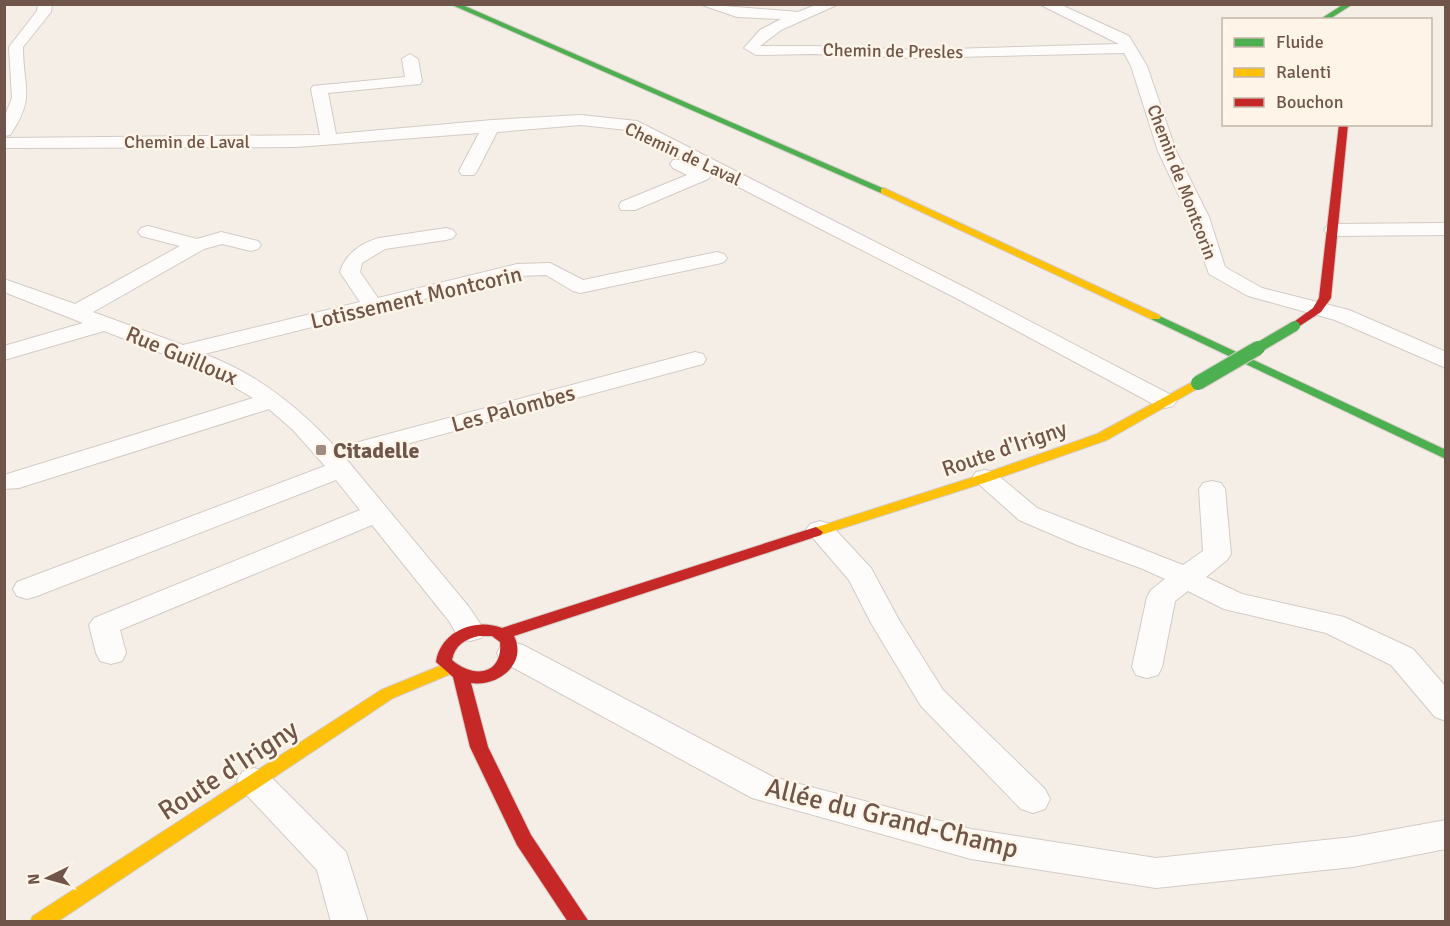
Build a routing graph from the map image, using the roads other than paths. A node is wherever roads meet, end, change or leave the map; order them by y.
1 (45, 4) edge
2 (453, 4) edge
3 (480, 4) edge
4 (706, 4) edge
5 (832, 4) edge
6 (1046, 4) edge
7 (1347, 5) edge
8 (801, 16) junction
9 (1325, 18) edge
10 (26, 33) junction
11 (4, 36) edge
12 (1130, 48) junction
13 (410, 59) dead end
14 (605, 121) junction
15 (492, 125) junction
16 (1344, 126) edge
17 (4, 131) edge
18 (329, 140) junction
19 (4, 143) edge
20 (830, 152) dead end
21 (468, 171) dead end
22 (628, 206) dead end
23 (1446, 229) edge
24 (1334, 230) junction
25 (148, 232) dead end
26 (446, 234) dead end
27 (197, 245) junction
28 (251, 245) dead end
29 (717, 258) dead end
30 (4, 285) edge
31 (374, 306) junction
32 (1317, 310) junction
33 (77, 312) junction
34 (106, 323) junction
35 (1245, 340) dead end
36 (183, 352) junction
37 (4, 353) edge
38 (1277, 355) dead end
39 (695, 358) dead end
40 (1446, 361) edge
41 (273, 400) junction
42 (1165, 401) junction
43 (1446, 455) edge
44 (336, 463) junction
45 (985, 478) junction
46 (10, 482) dead end
47 (1212, 489) dead end
48 (376, 514) junction
49 (820, 530) junction
50 (1185, 578) junction
51 (27, 589) dead end
52 (470, 631) junction
53 (507, 643) junction
54 (111, 653) dead end
55 (1147, 667) dead end
56 (447, 669) junction
57 (461, 677) junction
58 (1443, 702) edge
59 (254, 782) junction
60 (1033, 799) dead end
61 (1446, 834) edge
62 (40, 921) edge
63 (350, 921) edge
64 (579, 921) edge

1 - 10 street
2 - 43 main road
3 - 20 main road
4 - 8 street
5 - 8 street, Chemin de Presles
6 - 12 street
7 - 9 main road
8 - 12 street, Chemin de Presles
10 - 11 street
10 - 17 street
12 - 32 street, Chemin de Montcorin
13 - 18 street
14 - 15 street, Chemin de Laval
14 - 22 street
14 - 42 street, Chemin de Laval
15 - 18 street, Chemin de Laval
15 - 21 street
16 - 24 main road
18 - 19 street, Chemin de Laval
23 - 24 street
24 - 32 main road
25 - 27 street
26 - 31 street
27 - 28 street
27 - 33 street
29 - 31 street, Lotissement Montcorin
30 - 33 street, Rue Guilloux
31 - 36 street, Lotissement Montcorin
32 - 40 street, Chemin de Montcorin
32 - 42 main road, Route d'Irigny, bridge
33 - 34 street, Rue Guilloux
34 - 36 street, Rue Guilloux
34 - 37 street
35 - 38 main road
36 - 41 street, Rue Guilloux
39 - 44 street, Les Palombes
41 - 44 street, Rue Guilloux
41 - 46 street
42 - 45 main road, Route d'Irigny
44 - 48 street, Rue Guilloux
44 - 51 street, Les Palombes
45 - 49 main road, Route d'Irigny
45 - 50 street
47 - 50 street
48 - 52 street, Rue Guilloux
48 - 54 street
49 - 53 main road, Route d'Irigny
49 - 60 street
50 - 55 street
50 - 58 street
52 - 53 main road, Route d'Irigny
52 - 56 main road
53 - 57 main road, Route d'Irigny
53 - 61 street, Allée du Grand-Champ
56 - 57 main road
56 - 59 main road, Route d'Irigny
57 - 64 main road
59 - 62 main road, Route d'Irigny
59 - 63 street

